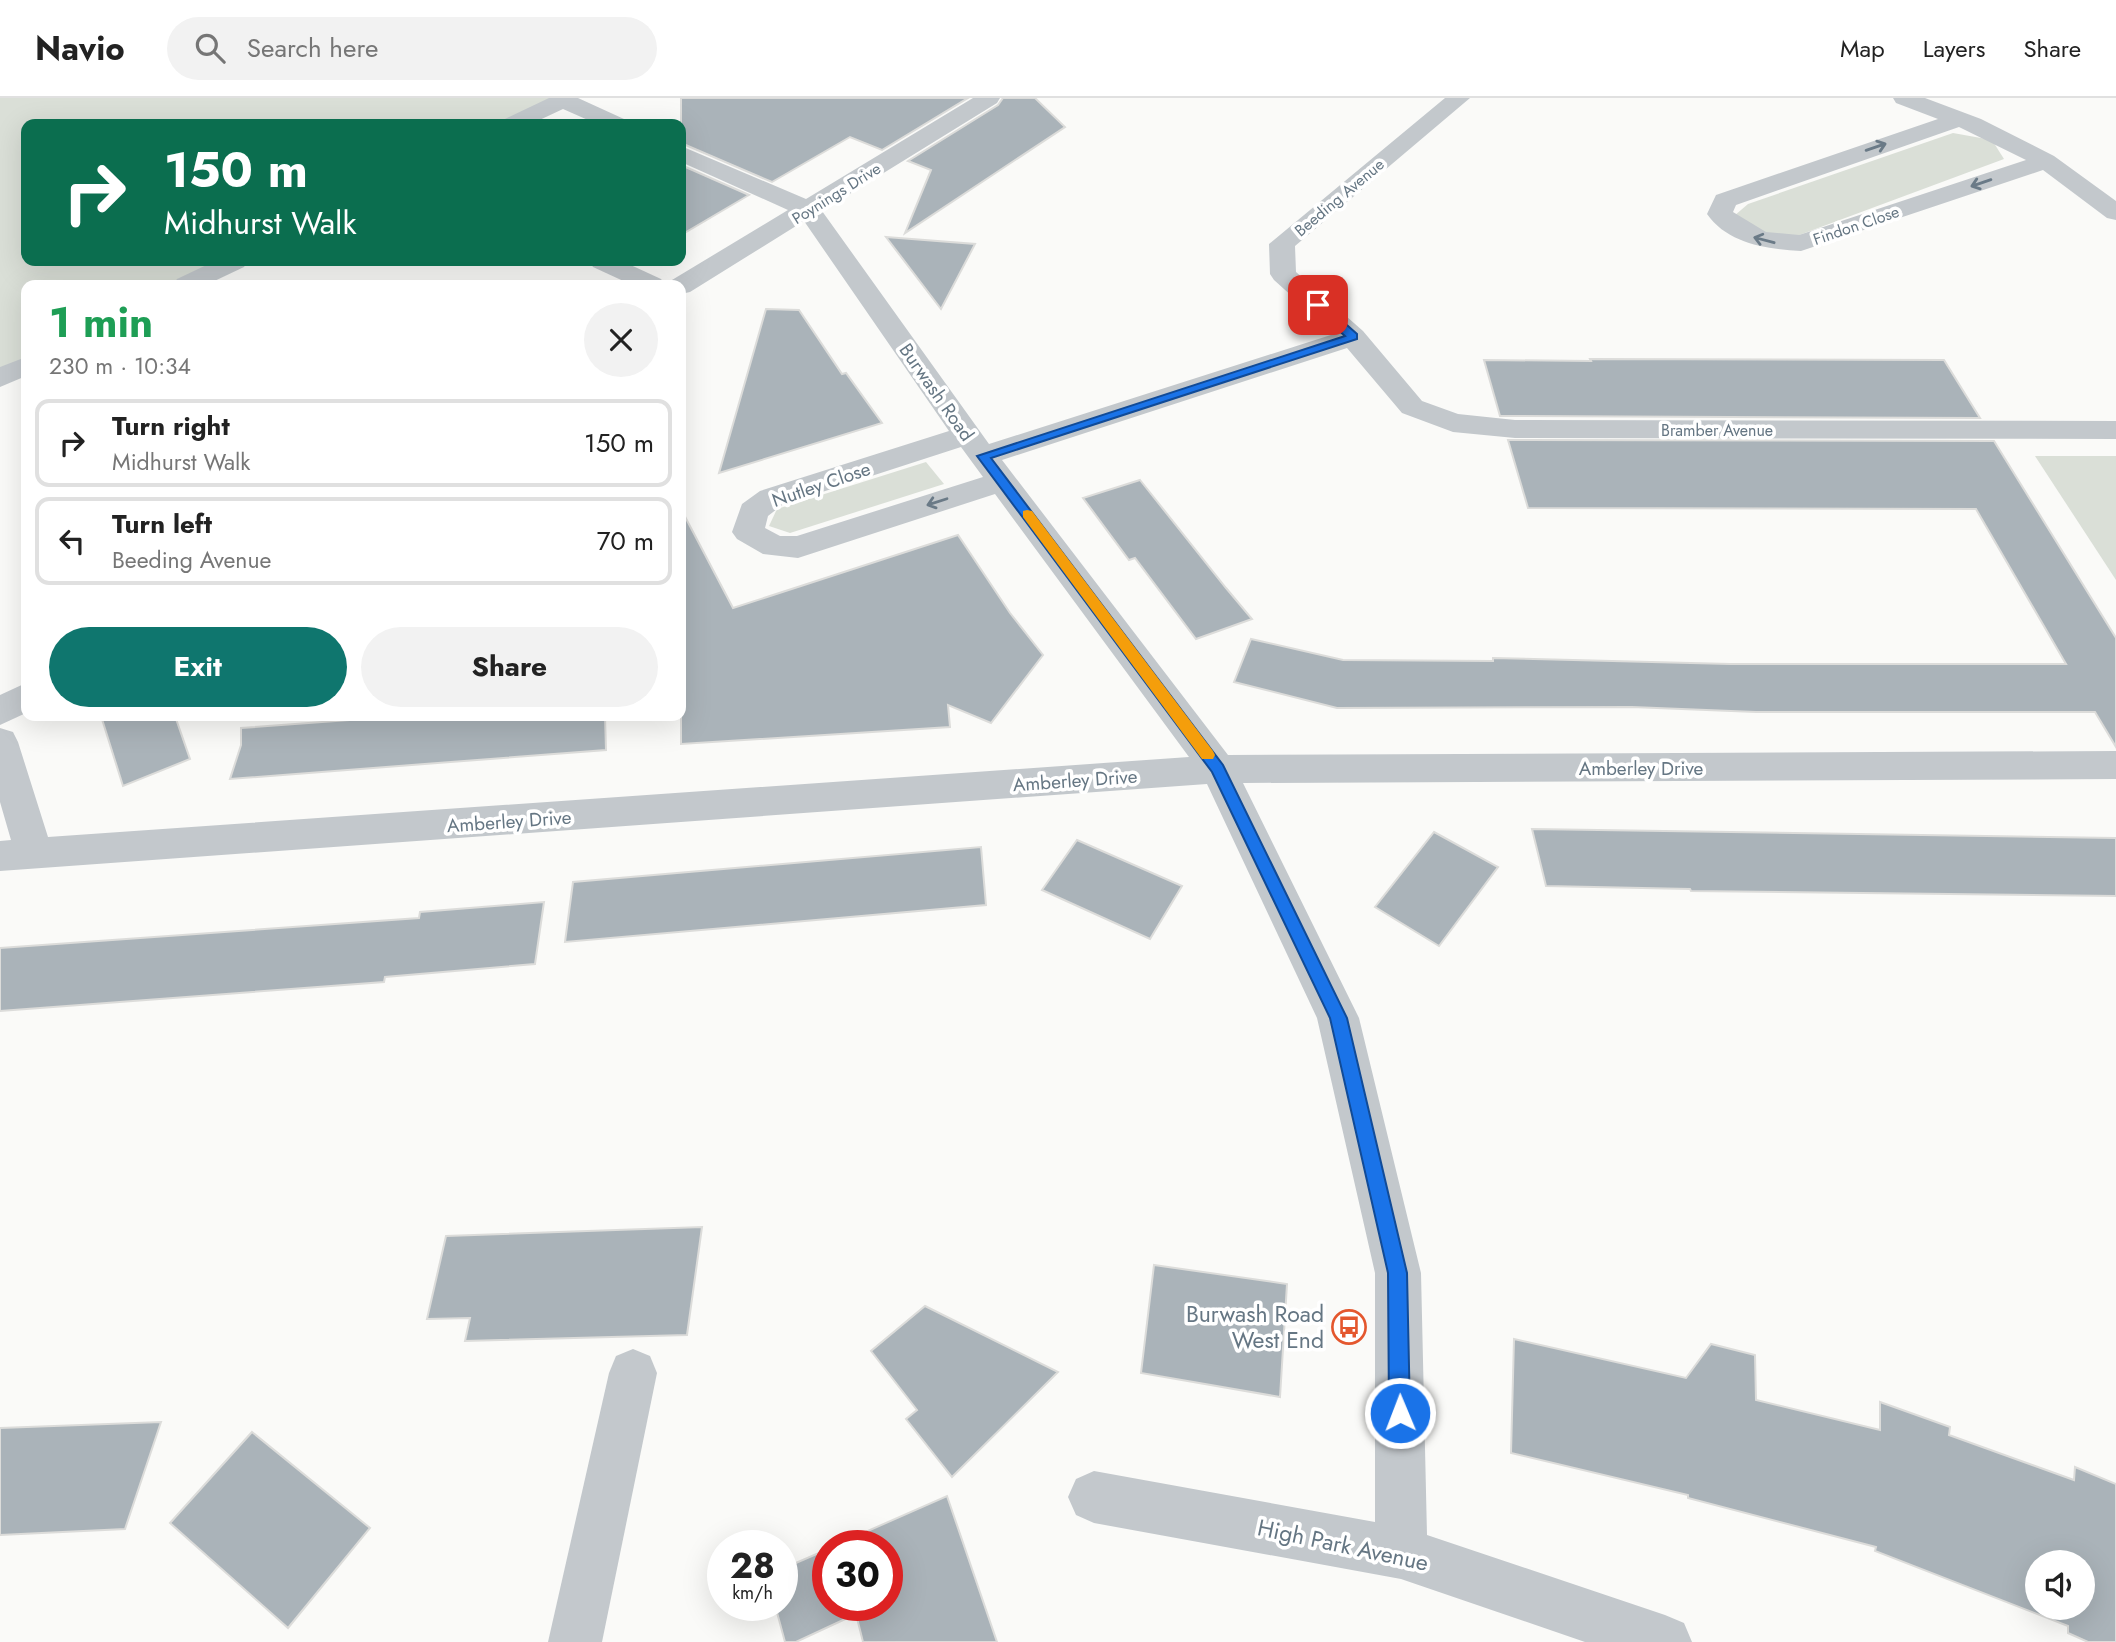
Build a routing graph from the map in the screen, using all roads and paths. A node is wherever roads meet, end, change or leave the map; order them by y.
1 (989, 98) edge
2 (1459, 98) edge
3 (1905, 98) edge
4 (565, 99) edge
5 (523, 119) edge
6 (606, 119) edge
7 (1959, 119) junction
8 (686, 155) edge
9 (2046, 161) junction
10 (809, 210) junction
11 (2116, 213) edge
12 (225, 266) edge
13 (612, 266) edge
14 (196, 280) edge
15 (642, 280) edge
16 (686, 283) edge
17 (1353, 337) junction
18 (21, 368) edge
19 (0, 378) edge
20 (2116, 430) edge
21 (975, 446) junction
22 (1002, 481) junction
23 (21, 699) edge
24 (0, 712) edge
25 (0, 742) edge
26 (2116, 765) edge
27 (1218, 769) junction
28 (18, 855) edge
29 (633, 1373) dead end
30 (1094, 1497) dead end
31 (1401, 1553) junction
32 (575, 1642) edge
33 (1665, 1642) edge

1 - 10 street, Poynings Drive
2 - 17 street, Beeding Avenue
3 - 7 street
4 - 5 street
4 - 6 street
7 - 9 street
9 -> 7 street, Findon Close
8 - 10 street
9 - 11 street
10 - 16 street, Poynings Drive
10 - 21 street, Burwash Road
12 - 14 street
13 - 15 street
17 - 20 street, Bramber Avenue
17 - 21 street
18 - 19 street
21 - 22 street, Burwash Road
22 -> 21 street, Nutley Close
22 - 27 street, Burwash Road
23 - 24 street
25 - 28 street, Amberley Drive
26 - 27 street, Amberley Drive
27 - 28 street, Amberley Drive
27 - 31 street, Burwash Road
29 - 32 street
30 - 31 street, High Park Avenue
31 - 33 street, High Park Avenue

